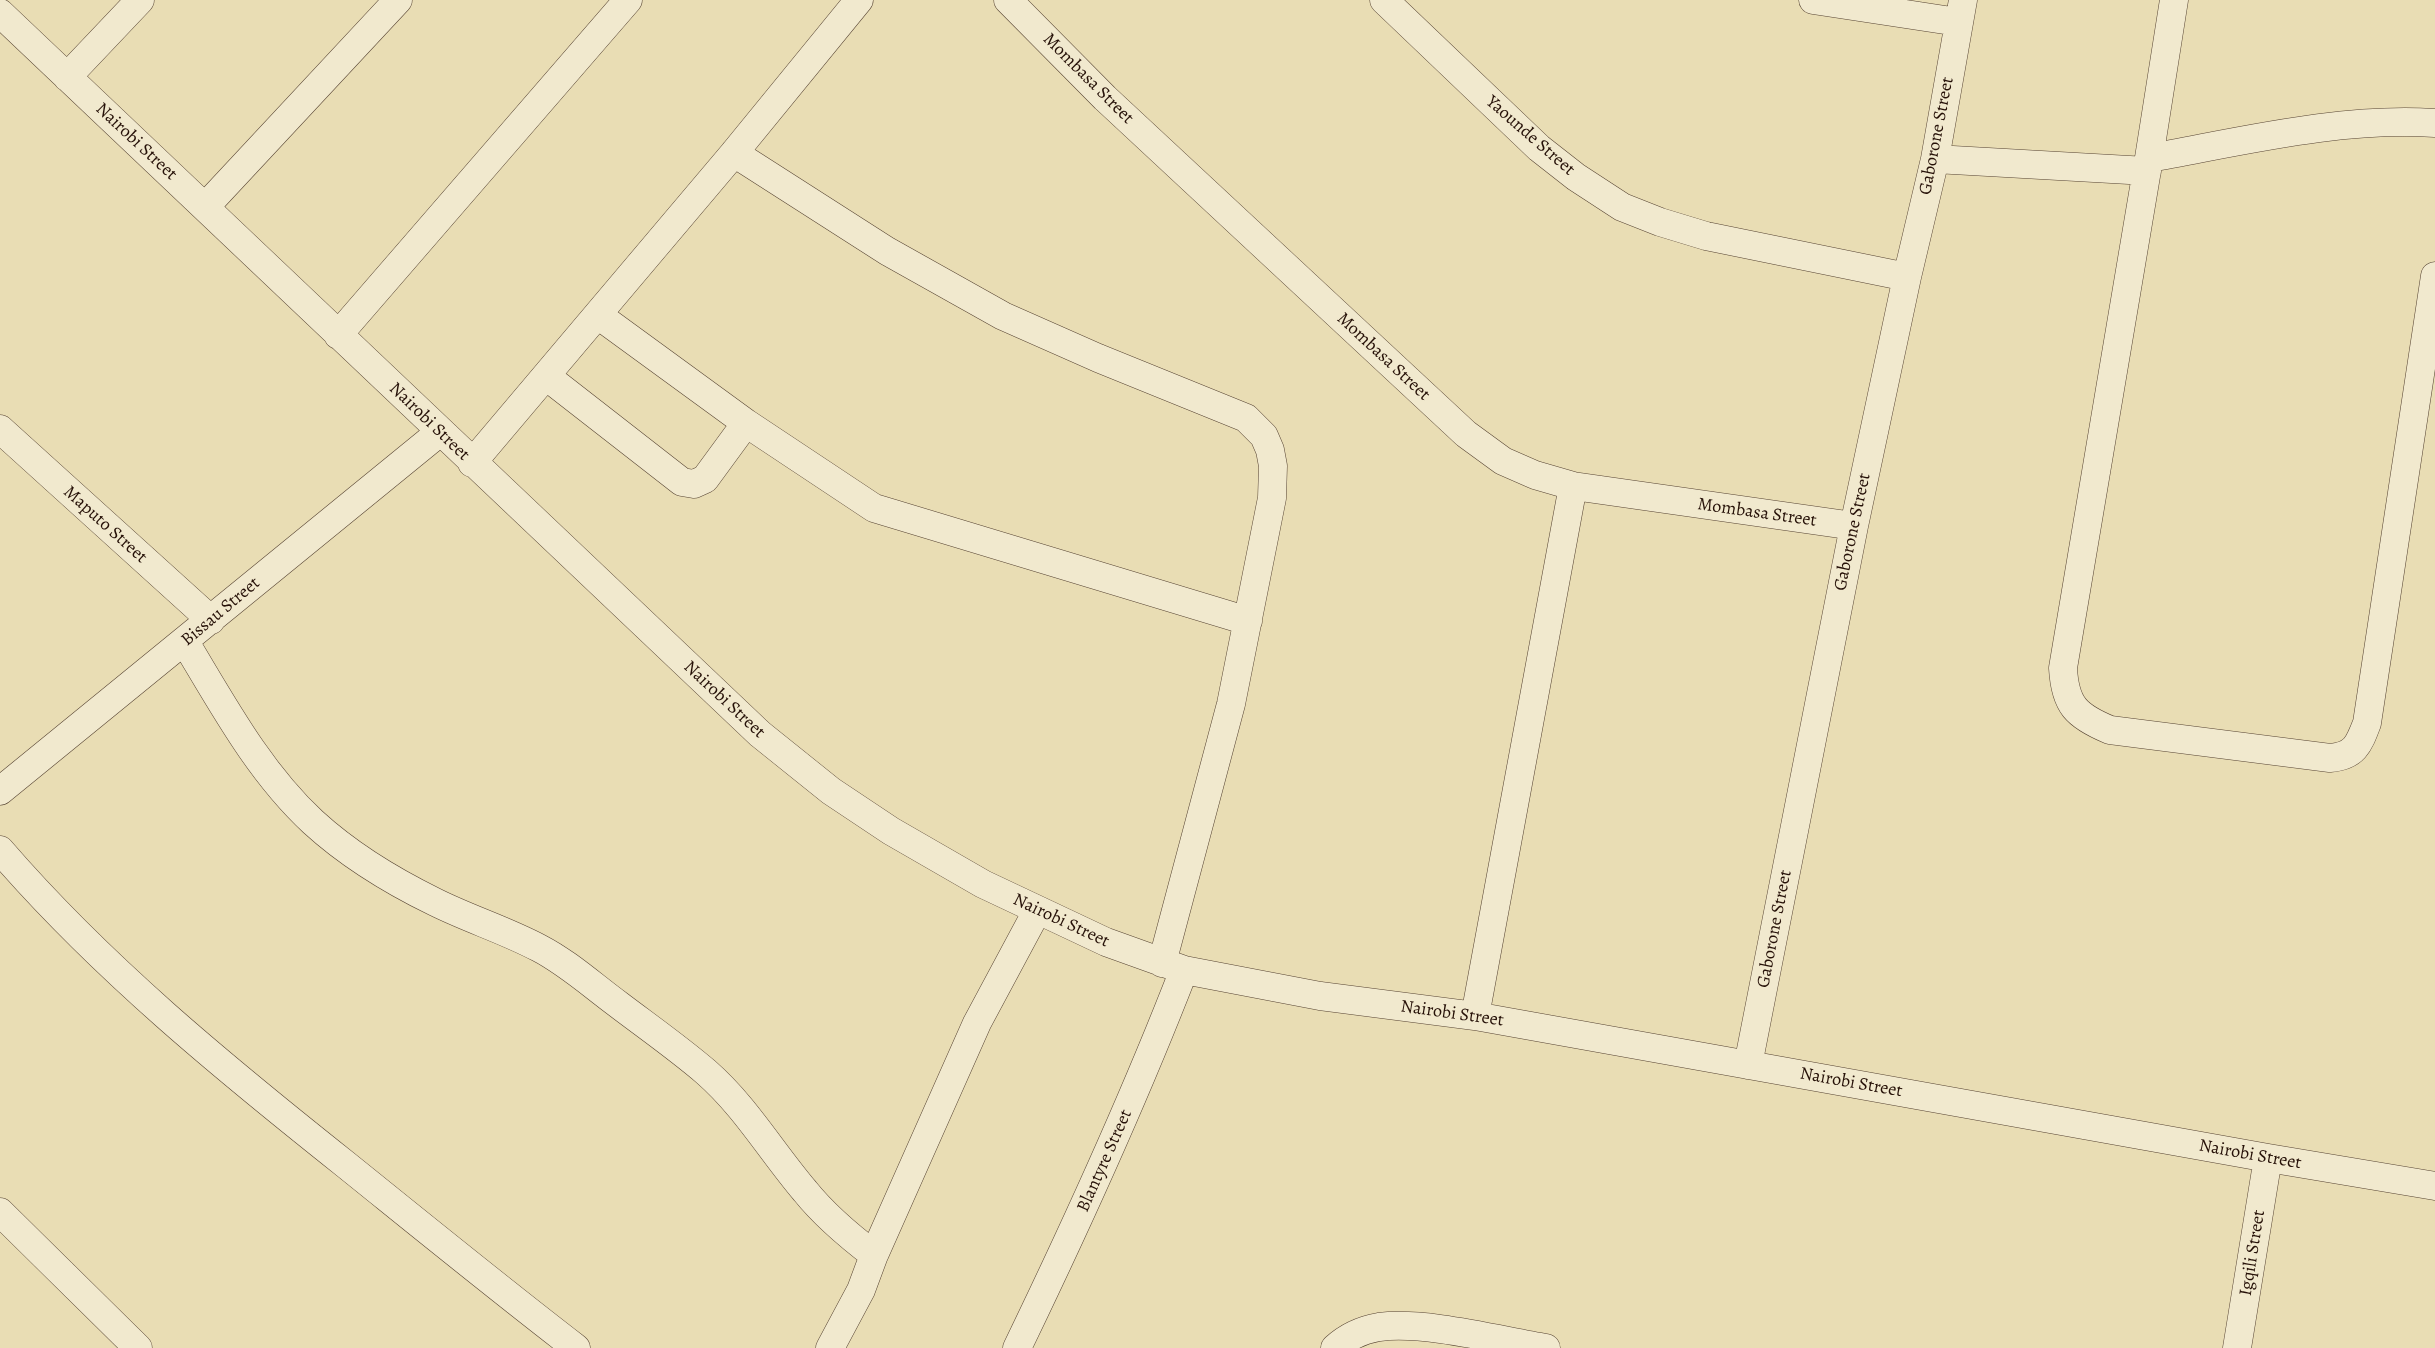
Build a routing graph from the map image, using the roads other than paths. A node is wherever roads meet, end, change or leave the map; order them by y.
1 (140, 0) edge
2 (398, 0) edge
3 (628, 0) edge
4 (859, 0) edge
5 (1008, 0) edge
6 (1384, 0) edge
7 (1813, 0) edge
8 (2174, 0) edge
9 (1960, 11) edge
10 (0, 13) edge
11 (68, 77) junction
12 (2435, 122) edge
13 (734, 153) junction
14 (1935, 159) junction
15 (2148, 164) junction
16 (205, 208) junction
17 (2435, 276) edge
18 (1907, 277) junction
19 (598, 315) junction
20 (338, 335) junction
21 (546, 376) junction
22 (746, 423) junction
23 (0, 429) edge
24 (440, 432) junction
25 (472, 463) junction
26 (1573, 486) junction
27 (1854, 526) junction
28 (210, 620) junction
29 (1248, 620) junction
30 (185, 642) junction
31 (0, 791) edge
32 (0, 850) edge
33 (1037, 911) junction
34 (1173, 967) junction
35 (1475, 1016) junction
36 (1748, 1065) junction
37 (2268, 1158) junction
38 (2435, 1186) edge
39 (0, 1212) edge
40 (874, 1255) junction
41 (138, 1348) edge
42 (576, 1348) edge
43 (830, 1348) edge
44 (1017, 1348) edge
45 (1335, 1348) edge
46 (1546, 1348) edge
47 (2237, 1348) edge

1 - 11 street
2 - 16 street
3 - 20 street
4 - 13 street
5 - 26 street, Mombasa Street
6 - 18 street, Yaounde Street
7 - 9 street
8 - 15 street
9 - 14 street, Gaborone Street
10 - 11 street, Nairobi Street
11 - 16 street, Nairobi Street
12 - 15 street
13 - 19 street
13 - 29 street, Blantyre Street
14 - 15 street
14 - 18 street, Gaborone Street
15 - 17 street
16 - 20 street, Nairobi Street
18 - 27 street, Gaborone Street
19 - 21 street
19 - 22 street
20 - 24 street, Nairobi Street
21 - 22 street
21 - 25 street
22 - 29 street
23 - 28 street, Maputo Street
24 - 25 street, Nairobi Street
24 - 28 street, Bissau Street
25 - 33 street, Nairobi Street
26 - 27 street, Mombasa Street
26 - 35 street
27 - 36 street, Gaborone Street
28 - 30 street, Bissau Street
29 - 34 street, Blantyre Street
30 - 31 street, Bissau Street
30 - 40 street
32 - 42 street
33 - 34 street, Nairobi Street
33 - 40 street
34 - 35 street, Nairobi Street
34 - 44 street, Blantyre Street
35 - 36 street, Nairobi Street
36 - 37 street, Nairobi Street
37 - 38 street, Nairobi Street
37 - 47 street, Igqili Street
39 - 41 street
40 - 43 street
45 - 46 street

